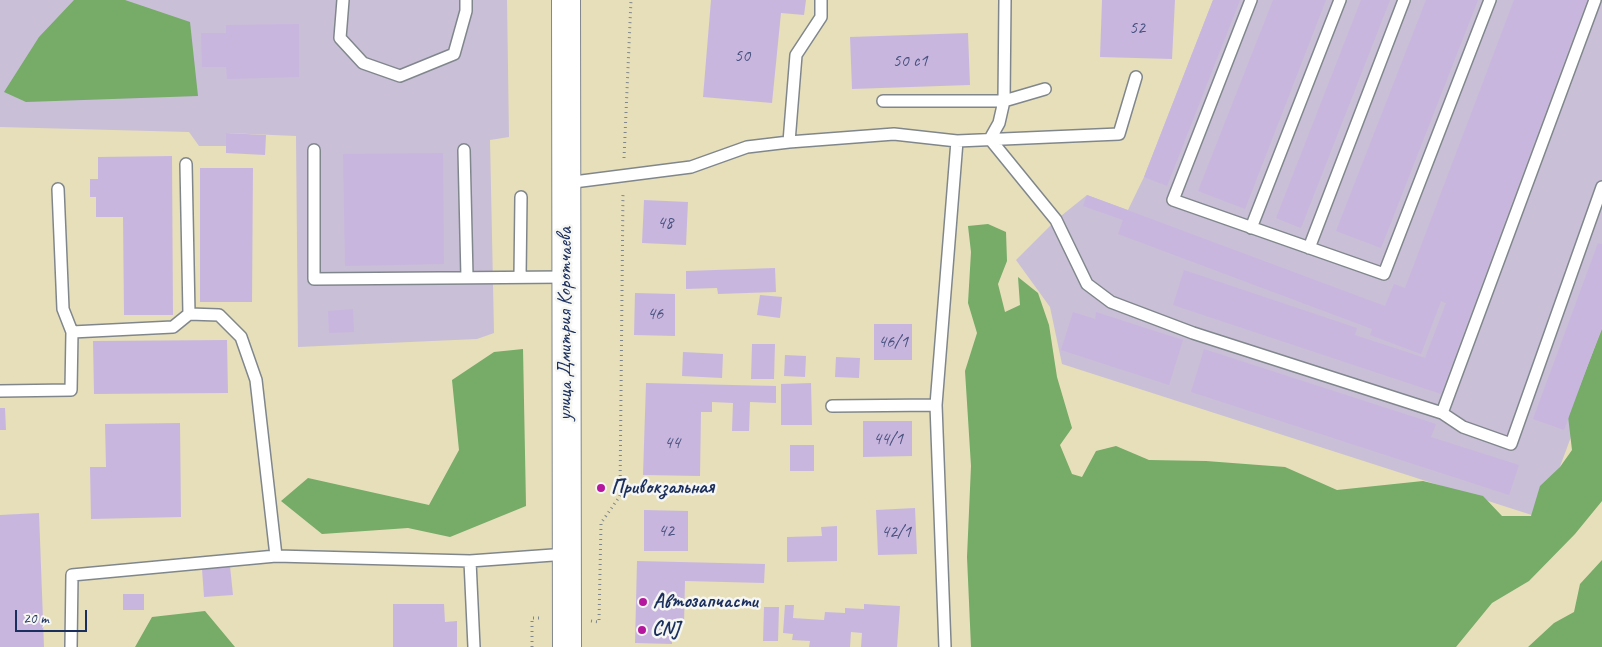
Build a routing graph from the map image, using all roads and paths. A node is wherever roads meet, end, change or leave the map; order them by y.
1 (343, 0) edge
2 (466, 0) edge
3 (566, 0) edge
4 (631, 0) edge
5 (821, 0) edge
6 (1005, 0) edge
7 (1251, 0) edge
8 (1340, 0) edge
9 (1404, 0) edge
10 (1490, 0) edge
11 (1597, 4) edge
12 (1136, 77) dead end
13 (1044, 89) dead end
14 (883, 101) dead end
15 (1004, 101) junction
16 (990, 139) junction
17 (956, 141) junction
18 (789, 142) junction
19 (314, 150) dead end
20 (464, 150) dead end
21 (186, 164) dead end
22 (624, 175) junction
23 (566, 183) junction
24 (1602, 187) edge
25 (58, 189) dead end
26 (520, 197) dead end
27 (1252, 228) junction
28 (1309, 248) junction
29 (467, 277) junction
30 (520, 277) junction
31 (566, 277) junction
32 (189, 314) junction
33 (72, 332) junction
34 (0, 391) edge
35 (936, 405) junction
36 (832, 406) dead end
37 (1442, 412) junction
38 (567, 554) junction
39 (276, 556) junction
40 (470, 561) junction
41 (567, 619) junction
42 (71, 647) edge
43 (474, 647) edge
44 (532, 647) edge
45 (567, 647) edge
46 (945, 647) edge

1 - 2 lane
3 - 23 street, улица Дмитрия Коротчаева
4 - 22 path
5 - 18 lane
6 - 15 lane
7 - 27 lane
8 - 27 lane
9 - 28 lane
10 - 28 lane
11 - 37 lane
12 - 16 lane
13 - 15 lane
14 - 15 lane
15 - 16 lane
16 - 17 lane
16 - 37 lane
17 - 18 lane
17 - 35 lane
18 - 22 lane
19 - 29 lane
20 - 29 lane
21 - 32 lane
22 - 23 lane
22 - 41 path
23 - 31 street, улица Дмитрия Коротчаева
24 - 37 lane
25 - 33 lane
26 - 30 lane
27 - 28 lane
29 - 30 lane
30 - 31 lane
31 - 38 street, улица Дмитрия Коротчаева
32 - 33 lane
32 - 39 lane
33 - 34 lane
35 - 36 lane
35 - 46 lane
38 - 40 lane
38 - 41 street, улица Дмитрия Коротчаева
39 - 40 lane
39 - 42 lane
40 - 43 lane
41 - 44 path
41 - 45 street, улица Дмитрия Коротчаева

